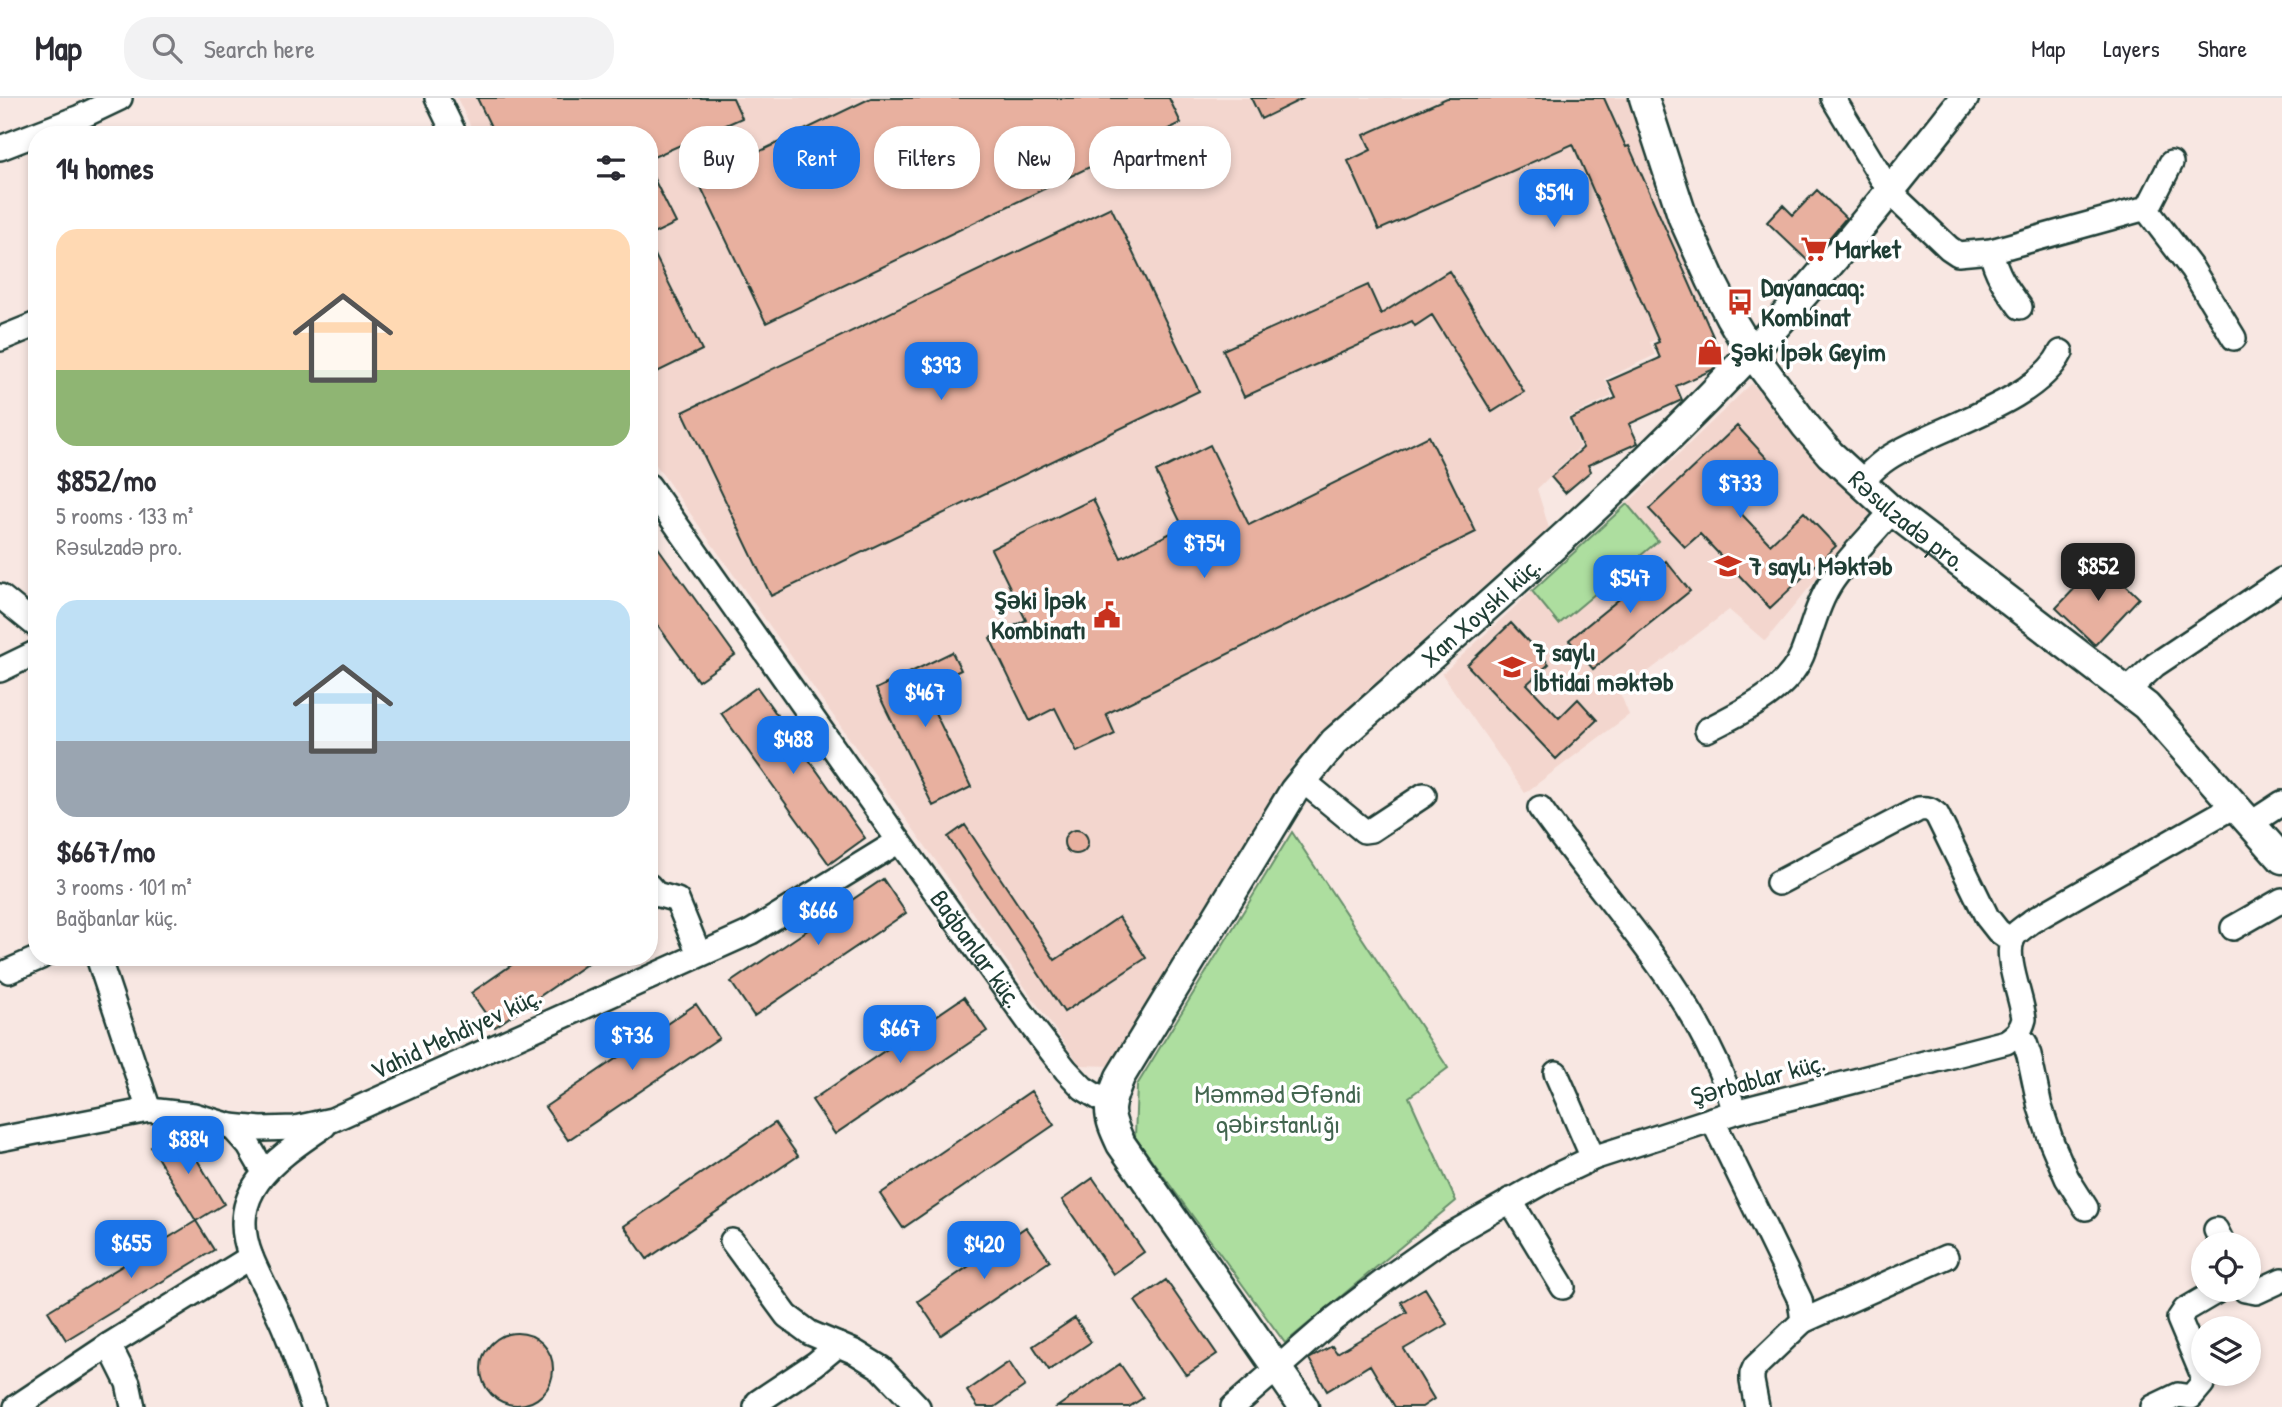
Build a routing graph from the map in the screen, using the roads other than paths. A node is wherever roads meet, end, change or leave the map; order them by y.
1 (120, 98) edge
2 (437, 98) edge
3 (1644, 98) edge
4 (1833, 98) edge
5 (1964, 98) edge
6 (57, 126) edge
7 (451, 126) edge
8 (28, 137) edge
9 (0, 148) edge
10 (2171, 163) dead end
11 (1890, 192) junction
12 (2147, 211) junction
13 (1990, 251) junction
14 (2020, 307) dead end
15 (28, 328) edge
16 (2234, 338) dead end
17 (0, 339) edge
18 (1751, 352) junction
19 (2061, 352) dead end
20 (1860, 483) junction
21 (658, 499) edge
22 (1892, 511) junction
23 (2282, 580) edge
24 (0, 596) edge
25 (28, 619) edge
26 (28, 656) edge
27 (0, 670) edge
28 (2127, 691) junction
29 (1707, 730) dead end
30 (1302, 780) junction
31 (1424, 795) dead end
32 (2282, 803) edge
33 (1540, 808) dead end
34 (2242, 815) junction
35 (899, 841) junction
36 (2282, 859) edge
37 (1778, 883) dead end
38 (658, 895) edge
39 (2282, 900) edge
40 (2233, 928) dead end
41 (2012, 941) junction
42 (699, 954) junction
43 (28, 963) edge
44 (101, 966) edge
45 (9, 971) dead end
46 (2017, 1035) junction
47 (1556, 1073) dead end
48 (1109, 1104) junction
49 (149, 1110) junction
50 (1735, 1112) junction
51 (1712, 1119) junction
52 (332, 1121) junction
53 (231, 1126) junction
54 (0, 1139) edge
55 (1593, 1158) junction
56 (264, 1172) junction
57 (1510, 1200) junction
58 (2086, 1208) dead end
59 (732, 1241) dead end
60 (251, 1257) junction
61 (1946, 1257) dead end
62 (2282, 1280) edge
63 (1563, 1287) dead end
64 (2261, 1290) edge
65 (2200, 1302) edge
66 (1803, 1321) junction
67 (108, 1345) junction
68 (838, 1345) junction
69 (1278, 1368) junction
70 (2194, 1402) edge
71 (16, 1407) edge
72 (133, 1407) edge
73 (313, 1407) edge
74 (756, 1407) edge
75 (918, 1407) edge
76 (1233, 1407) edge
77 (1304, 1407) edge
78 (1757, 1407) edge
79 (2153, 1407) edge

1 - 6 street
2 - 7 street
3 - 18 street, Rəsulzadə pro.
4 - 11 street
5 - 11 street, Xan Xoyski küç.
8 - 9 street
10 - 12 street
11 - 13 street
11 - 18 street, Xan Xoyski küç.
12 - 13 street
12 - 16 street
13 - 14 street
15 - 17 street
18 - 20 street, Rəsulzadə pro.
18 - 30 street, Xan Xoyski küç.
19 - 20 street
20 - 22 street, Rəsulzadə pro.
21 - 35 street, Bağbanlar küç.
22 - 28 street, Rəsulzadə pro.
22 - 29 street
23 - 28 street
24 - 25 street
26 - 27 street
28 - 34 street, Rəsulzadə pro.
30 - 31 street
30 - 48 street, Xan Xoyski küç.
32 - 34 street
33 - 50 street
34 - 36 street, Rəsulzadə pro.
34 - 41 street
35 - 42 street, Vahid Mehdiyev küç.
35 - 48 street, Bağbanlar küç.
37 - 41 street
38 - 42 street
39 - 40 street
41 - 46 street
42 - 52 street, Vahid Mehdiyev küç.
43 - 45 street
44 - 49 street
46 - 50 street, Şərbablar küç.
46 - 58 street
47 - 55 street
48 - 69 street
49 - 53 street, Vahid Mehdiyev küç.
49 - 54 street, Vahid Mehdiyev küç.
50 - 51 street, Şərbablar küç.
51 - 55 street, Şərbablar küç.
51 - 66 street
52 - 53 street, Vahid Mehdiyev küç.
52 - 56 street, Vahid Mehdiyev küç.
53 - 56 street
55 - 57 street, Şərbablar küç.
56 - 60 street, Vahid Mehdiyev küç.
57 - 63 street
57 - 69 street, Şərbablar küç.
59 - 68 street
60 - 67 street
60 - 73 street, Vahid Mehdiyev küç.
61 - 66 street
62 - 64 street
65 - 70 street
66 - 78 street
67 - 71 street
67 - 72 street
68 - 74 street
68 - 75 street
69 - 76 street, Şərbablar küç.
69 - 77 street
70 - 79 street

